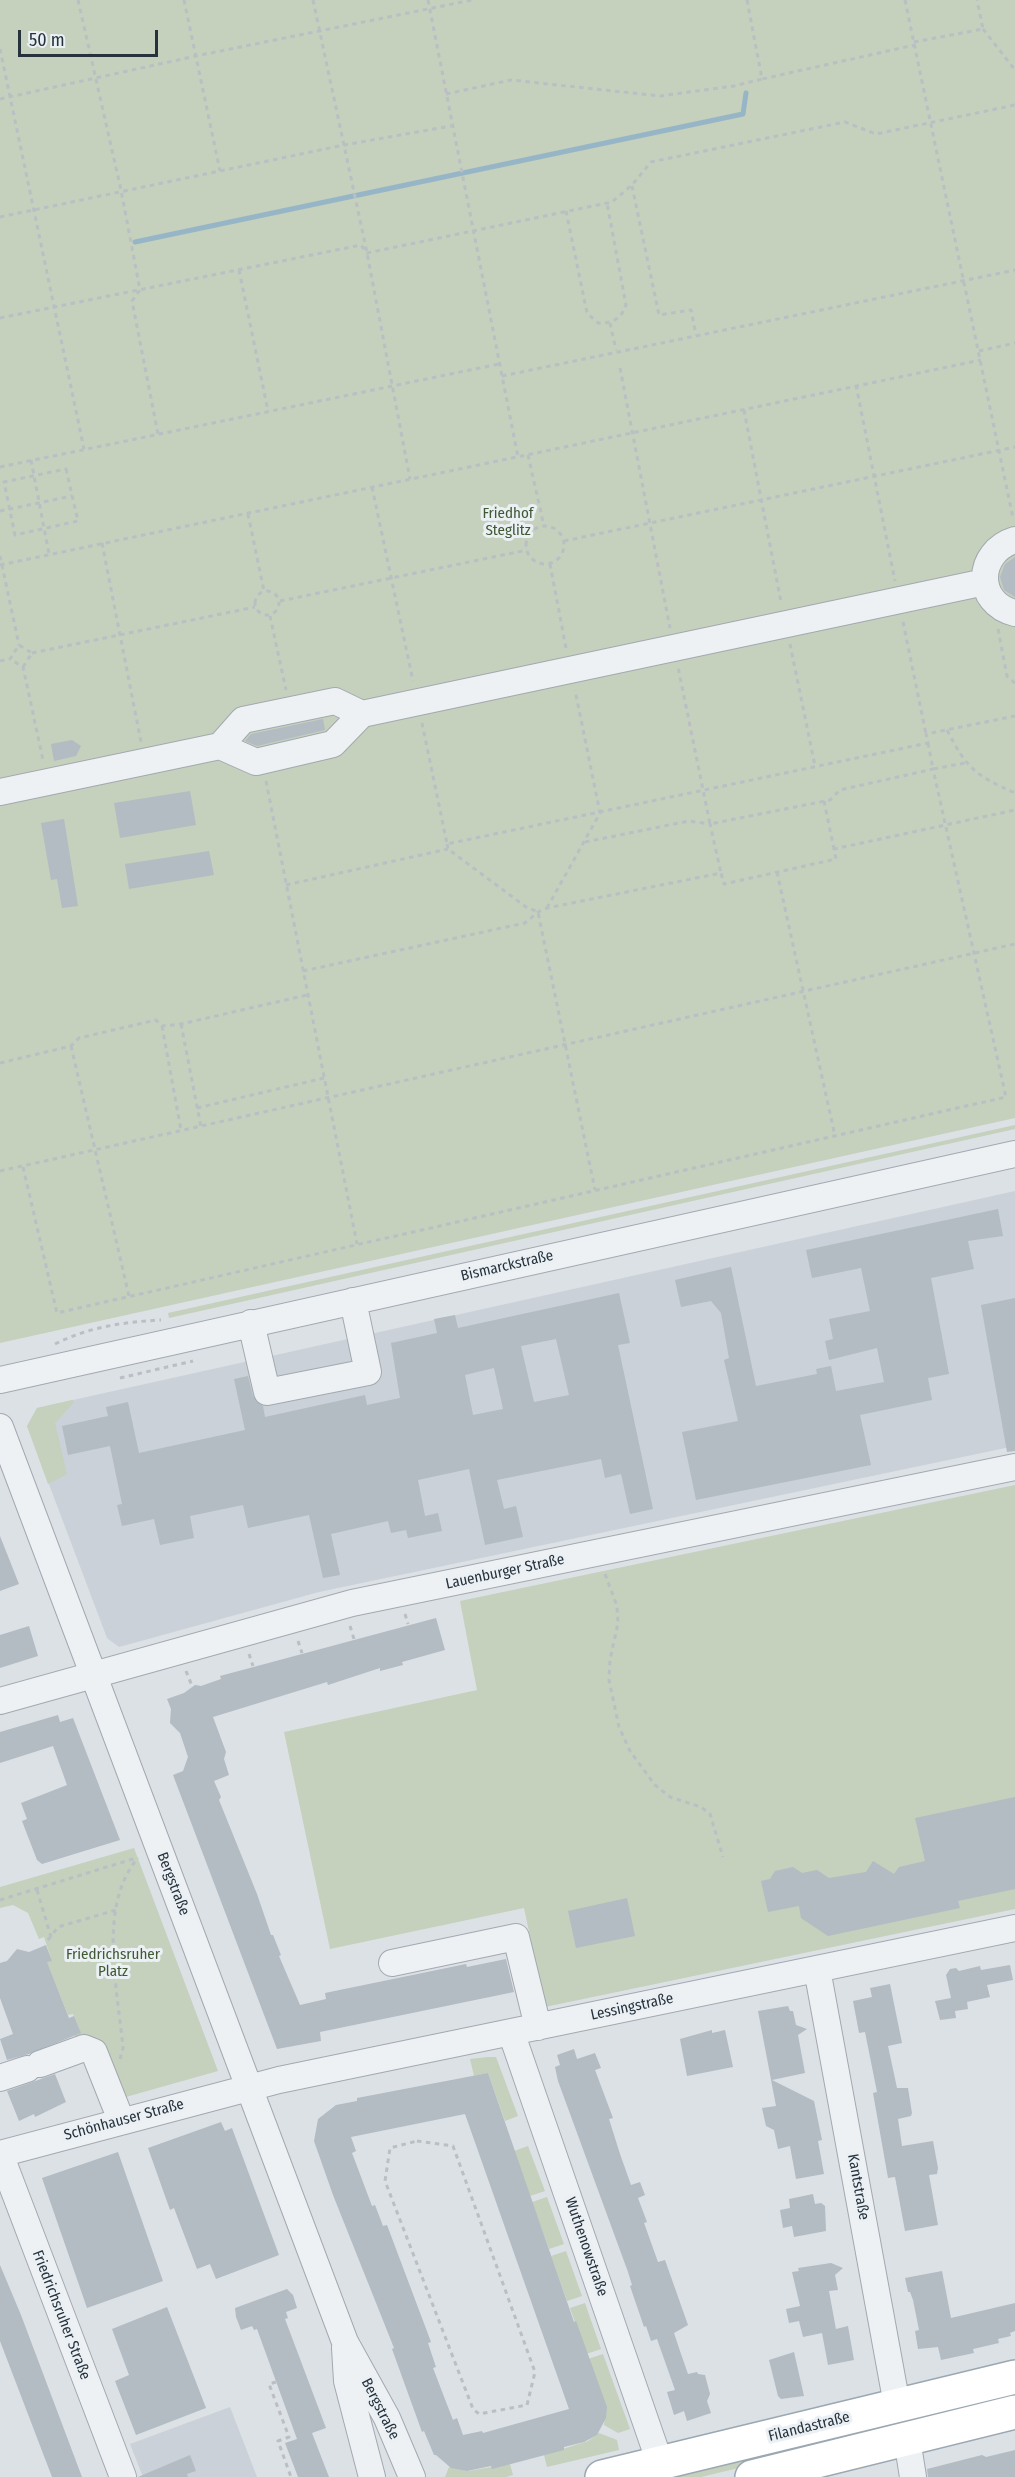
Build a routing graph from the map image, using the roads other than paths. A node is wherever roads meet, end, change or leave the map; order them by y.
1 (1015, 540) edge
2 (989, 591) junction
3 (1015, 613) edge
4 (362, 714) junction
5 (220, 746) junction
6 (0, 792) edge
7 (1015, 1154) edge
8 (352, 1301) junction
9 (251, 1323) junction
10 (0, 1380) edge
11 (0, 1427) edge
12 (1015, 1467) edge
13 (94, 1673) junction
14 (0, 1701) edge
15 (1015, 1928) edge
16 (392, 1963) dead end
17 (817, 1969) junction
18 (538, 2026) junction
19 (511, 2032) junction
20 (0, 2078) edge
21 (249, 2087) junction
22 (121, 2120) junction
23 (0, 2154) edge
24 (345, 2342) junction
25 (1015, 2377) edge
26 (897, 2405) junction
27 (1015, 2412) edge
28 (907, 2439) junction
29 (660, 2463) junction
30 (123, 2477) edge
31 (372, 2477) edge
32 (412, 2477) edge
33 (602, 2477) edge
34 (752, 2477) edge
35 (913, 2477) edge

1 - 2 street
2 - 3 street
2 - 4 street
4 - 5 street
4 - 5 street
5 - 6 street
7 - 8 street, Bismarckstraße
8 - 9 street, Bismarckstraße
8 - 9 street
9 - 10 street, Bismarckstraße
11 - 13 street, Bergstraße
12 - 13 street, Lauenburger Straße
13 - 14 street, Lauenburger Straße
13 - 21 street, Bergstraße
15 - 17 street, Lessingstraße
16 - 18 street
17 - 18 street, Lessingstraße
17 - 26 street, Kantstraße
18 - 19 street, Lessingstraße
19 - 21 street, Lessingstraße
19 - 29 street, Wuthenowstraße
20 - 22 street
21 - 22 street, Schönhauser Straße
21 - 24 street, Bergstraße
22 - 23 street, Schönhauser Straße
23 - 30 street, Friedrichsruher Straße
24 - 31 street, Bergstraße
24 - 32 street, Bergstraße
25 - 26 main road, Filandastraße
26 - 29 main road, Filandastraße
27 - 28 main road
28 - 34 main road
28 - 35 street
29 - 33 main road, Filandastraße

